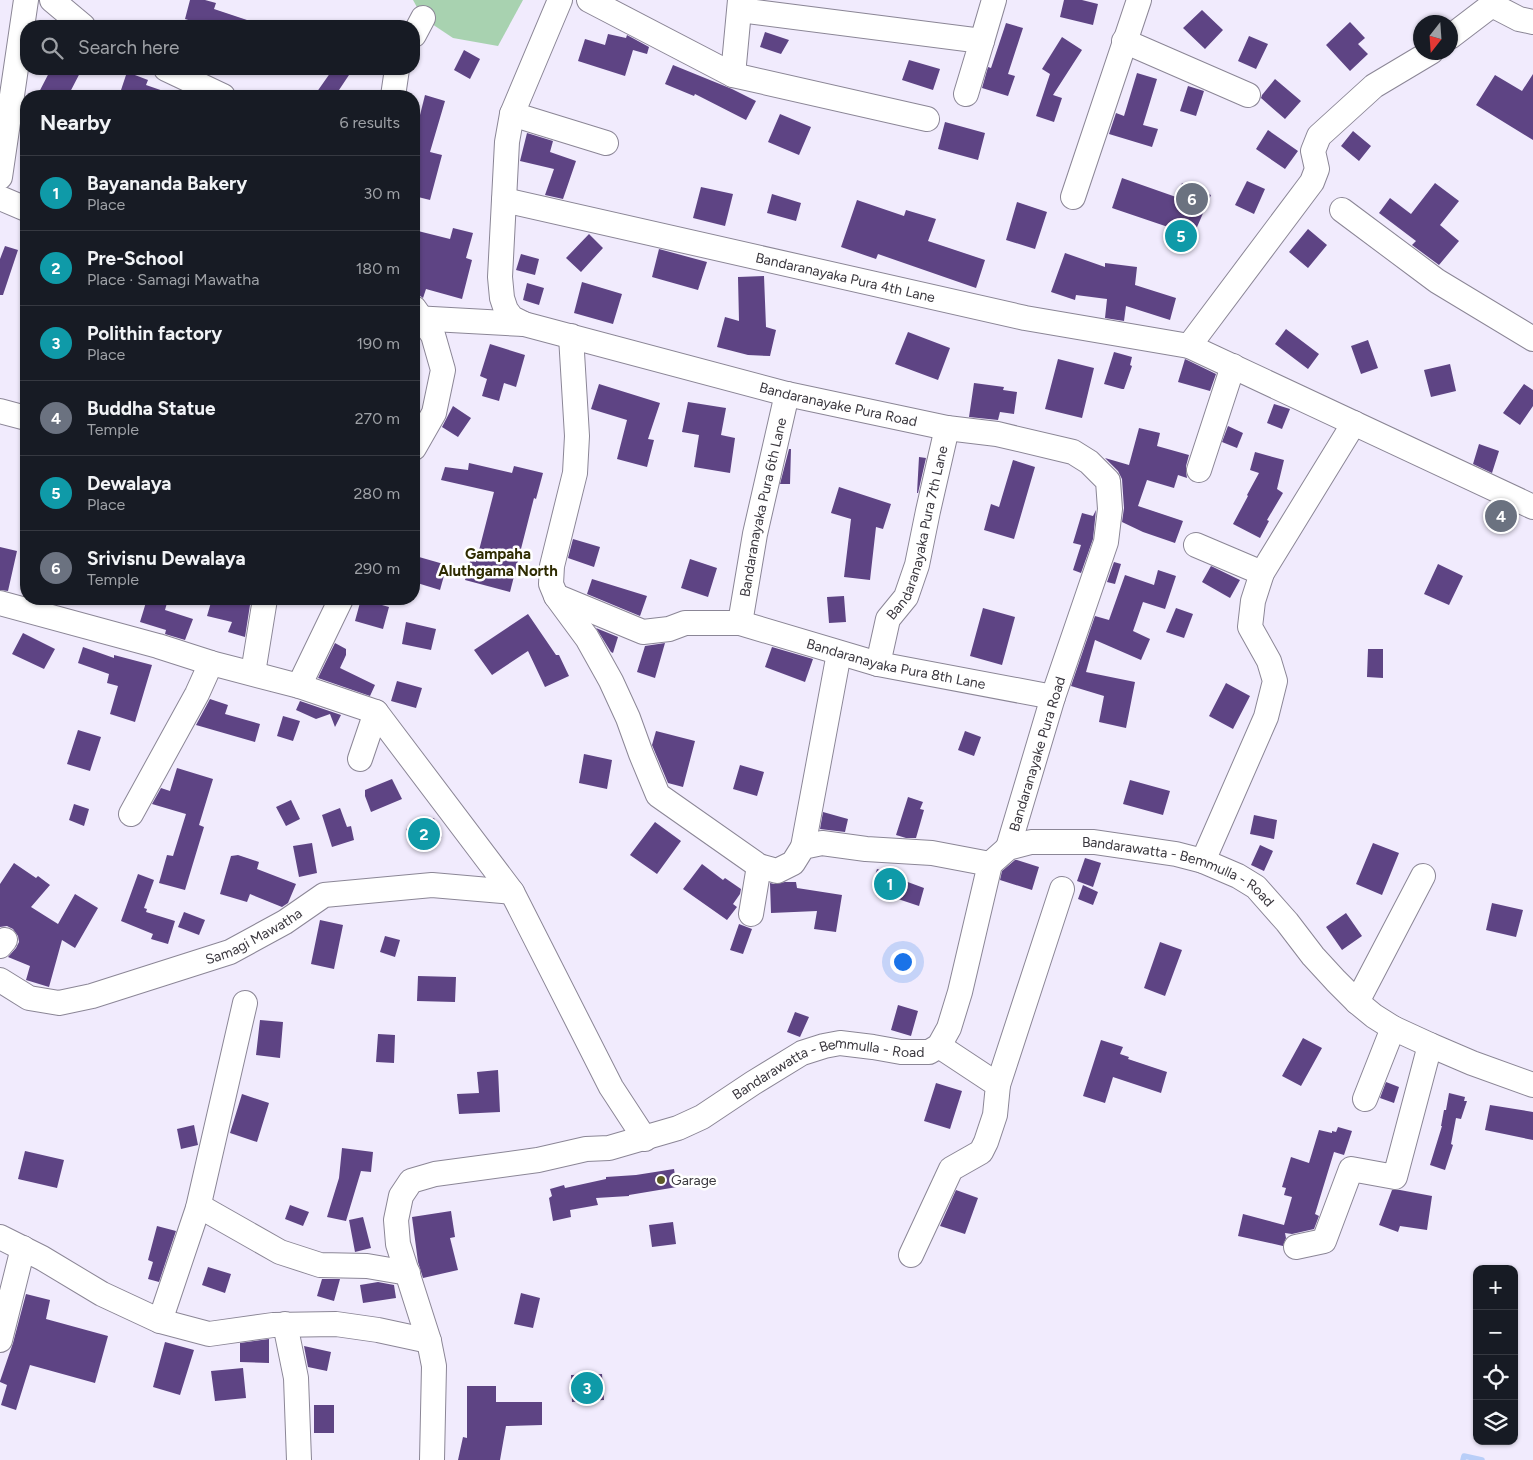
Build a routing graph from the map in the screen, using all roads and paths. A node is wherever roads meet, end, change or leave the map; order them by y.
1 (26, 0) edge
2 (52, 0) edge
3 (560, 0) edge
4 (589, 0) edge
5 (994, 0) edge
6 (1139, 0) edge
7 (740, 5) edge
8 (23, 20) edge
9 (76, 20) edge
10 (1533, 22) edge
11 (1458, 31) edge
12 (20, 41) edge
13 (982, 41) junction
14 (1124, 42) junction
15 (1418, 60) edge
16 (179, 75) edge
17 (396, 75) edge
18 (733, 75) junction
19 (210, 90) edge
20 (394, 90) edge
21 (966, 94) dead end
22 (1248, 95) dead end
23 (512, 114) junction
24 (927, 119) dead end
25 (606, 143) dead end
26 (0, 177) edge
27 (1074, 197) dead end
28 (0, 198) edge
29 (504, 200) junction
30 (20, 206) edge
31 (1342, 210) dead end
32 (420, 315) edge
33 (420, 320) edge
34 (524, 324) junction
35 (571, 336) junction
36 (1533, 339) edge
37 (1190, 346) junction
38 (1233, 366) junction
39 (787, 394) junction
40 (0, 410) edge
41 (20, 416) edge
42 (1354, 423) junction
43 (947, 428) junction
44 (420, 438) edge
45 (1199, 470) dead end
46 (1533, 508) edge
47 (1196, 545) dead end
48 (1262, 573) junction
49 (556, 596) junction
50 (0, 603) edge
51 (264, 605) edge
52 (338, 605) edge
53 (740, 623) junction
54 (839, 653) junction
55 (212, 663) junction
56 (878, 664) junction
57 (252, 673) junction
58 (299, 686) junction
59 (1053, 697) junction
60 (376, 712) junction
61 (360, 759) dead end
62 (131, 814) dead end
63 (803, 847) junction
64 (1008, 848) junction
65 (1203, 861) junction
66 (990, 864) junction
67 (759, 866) junction
68 (1424, 876) dead end
69 (1062, 889) dead end
70 (512, 892) junction
71 (751, 914) dead end
72 (0, 980) edge
73 (1357, 1002) junction
74 (245, 1003) dead end
75 (1394, 1028) junction
76 (1430, 1045) junction
77 (938, 1046) junction
78 (998, 1085) junction
79 (1533, 1085) edge
80 (1365, 1099) dead end
81 (645, 1139) junction
82 (198, 1208) junction
83 (0, 1237) edge
84 (1296, 1247) dead end
85 (23, 1248) junction
86 (910, 1255) dead end
87 (408, 1273) junction
88 (160, 1321) junction
89 (285, 1324) junction
90 (0, 1340) edge
91 (429, 1341) junction
92 (299, 1460) edge
93 (432, 1460) edge

1 - 8 street
2 - 9 street
3 - 23 street, Bandaranayake Pura Road
4 - 18 street
5 - 13 street
6 - 14 street
7 - 13 street
7 - 18 street
10 - 11 street
12 - 26 street
13 - 21 street
14 - 22 street
14 - 27 street
15 - 37 street
16 - 19 street
17 - 20 street
18 - 24 street
23 - 25 street
23 - 29 street, Bandaranayake Pura Road
28 - 30 street
29 - 34 street, Bandaranayake Pura Road
29 - 37 street, Bandaranayaka Pura 4th Lane
31 - 36 street
32 - 34 street
33 - 44 street
34 - 35 street, Bandaranayake Pura Road
35 - 39 street, Bandaranayake Pura Road
35 - 49 street
37 - 38 street, Bandaranayaka Pura 4th Lane
38 - 42 street, Bandaranayaka Pura 4th Lane
38 - 45 street
39 - 43 street, Bandaranayake Pura Road
39 - 53 street, Bandaranayaka Pura 6th Lane
40 - 41 street
42 - 46 street, Bandaranayaka Pura 4th Lane
42 - 48 street
43 - 56 street, Bandaranayaka Pura 7th Lane
43 - 59 street, Bandaranayake Pura Road
47 - 48 street
48 - 65 street
49 - 53 street, Bandaranayaka Pura 8th Lane
49 - 67 street
50 - 55 street
51 - 57 street
52 - 58 street
53 - 54 street, Bandaranayaka Pura 8th Lane
54 - 56 street, Bandaranayaka Pura 8th Lane
54 - 63 street
55 - 57 street
55 - 62 street
56 - 59 street, Bandaranayaka Pura 8th Lane
57 - 58 street
58 - 60 street
59 - 64 street, Bandaranayake Pura Road
60 - 61 street
60 - 70 street
63 - 66 street
63 - 67 street
64 - 65 street, Bandarawatta - Bemmulla - Road
64 - 66 street, Bandarawatta - Bemmulla - Road
65 - 73 street, Bandarawatta - Bemmulla - Road
66 - 77 street, Bandarawatta - Bemmulla - Road
67 - 71 street
68 - 73 street
69 - 78 street
70 - 72 street, Samagi Mawatha
70 - 81 street
73 - 75 street, Bandarawatta - Bemmulla - Road
74 - 82 street
75 - 76 street, Bandarawatta - Bemmulla - Road
75 - 80 street
76 - 79 street, Bandarawatta - Bemmulla - Road
76 - 84 street
77 - 78 street
77 - 81 street, Bandarawatta - Bemmulla - Road
78 - 86 street
81 - 87 street, Bandarawatta - Bemmulla - Road
82 - 87 street
82 - 88 street
83 - 85 street
85 - 88 street
85 - 90 street
87 - 91 street, Bandarawatta - Bemmulla - Road
88 - 89 street
89 - 91 street
89 - 92 street
91 - 93 street, Bandarawatta - Bemmulla - Road

